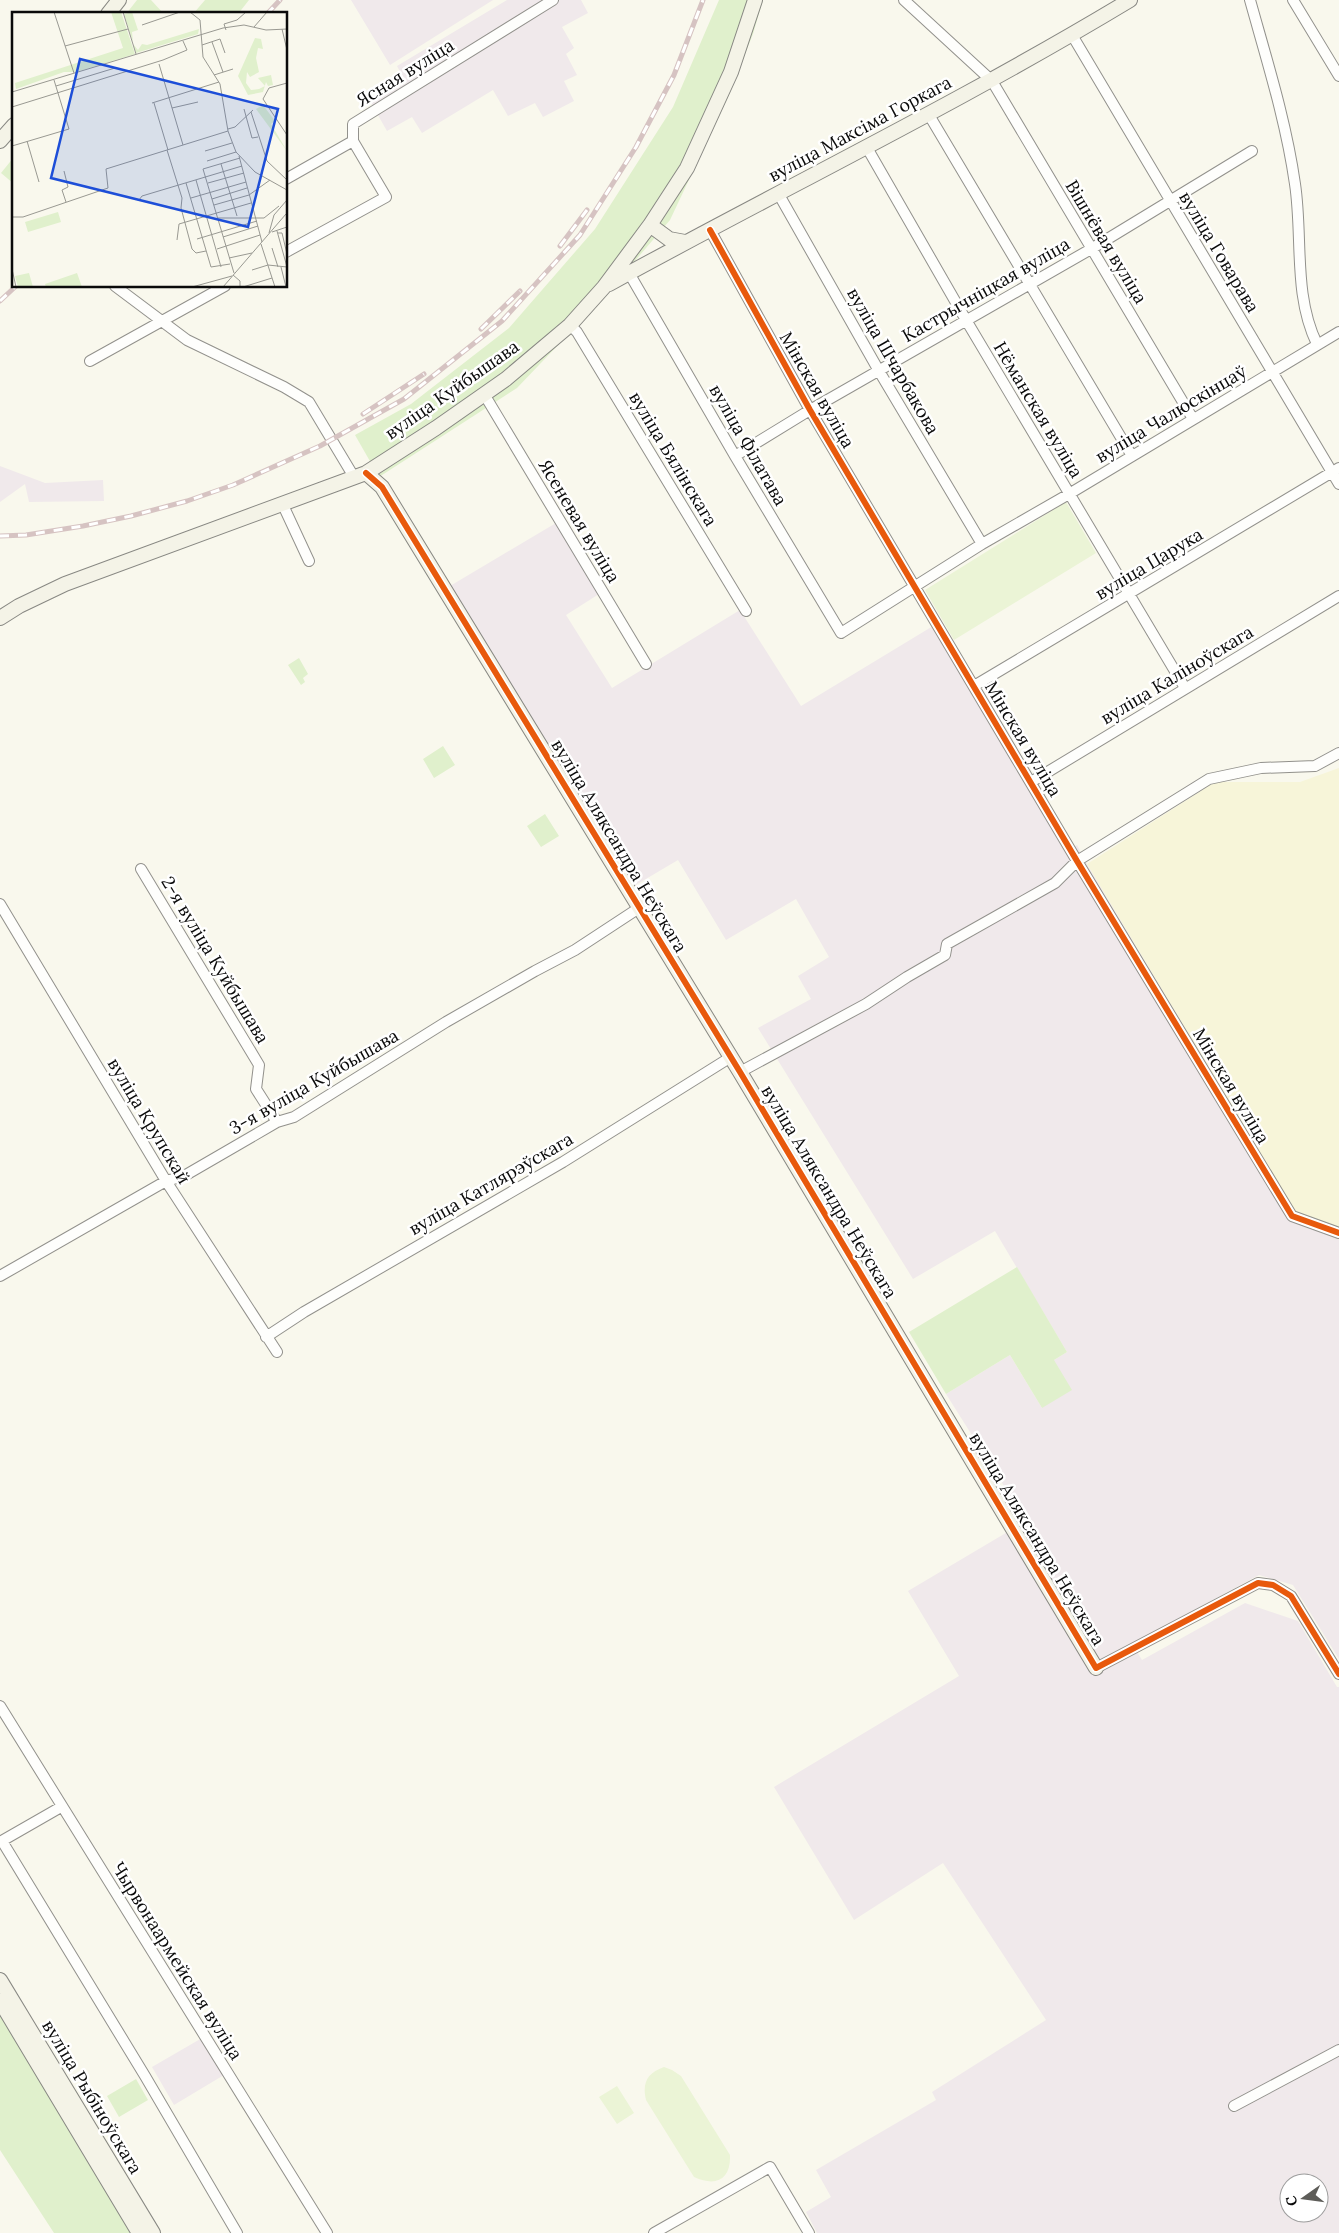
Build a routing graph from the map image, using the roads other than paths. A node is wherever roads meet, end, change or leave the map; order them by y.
1 (119, 0) edge
2 (553, 0) edge
3 (754, 0) edge
4 (904, 0) edge
5 (1130, 0) edge
6 (1250, 0) edge
7 (1293, 0) edge
8 (110, 12) edge
9 (1072, 35) junction
10 (1339, 76) edge
11 (992, 81) junction
12 (929, 115) junction
13 (12, 127) edge
14 (0, 141) edge
15 (353, 141) junction
16 (866, 146) junction
17 (1252, 151) dead end
18 (288, 178) edge
19 (778, 193) junction
20 (1169, 200) junction
21 (650, 225) junction
22 (710, 230) junction
23 (685, 242) junction
24 (1091, 249) junction
25 (288, 251) edge
26 (629, 273) junction
27 (1029, 284) junction
28 (604, 287) junction
29 (118, 288) edge
30 (221, 288) edge
31 (966, 320) junction
32 (162, 321) junction
33 (570, 326) junction
34 (1339, 332) edge
35 (1317, 344) junction
36 (90, 361) dead end
37 (879, 371) junction
38 (1271, 372) junction
39 (484, 394) junction
40 (810, 410) junction
41 (1194, 419) junction
42 (735, 456) junction
43 (1132, 456) junction
44 (1335, 470) edge
45 (360, 475) junction
46 (1339, 484) edge
47 (1069, 494) junction
48 (282, 503) junction
49 (982, 544) junction
50 (309, 561) dead end
51 (915, 586) junction
52 (1130, 594) junction
53 (1339, 596) edge
54 (746, 611) dead end
55 (0, 618) edge
56 (841, 632) joint
57 (646, 664) dead end
58 (974, 686) junction
59 (1185, 688) junction
60 (1339, 753) edge
61 (1032, 782) junction
62 (1077, 861) junction
63 (141, 869) dead end
64 (0, 904) edge
65 (639, 908) junction
66 (731, 1057) junction
67 (740, 1072) junction
68 (278, 1122) junction
69 (166, 1181) junction
70 (1339, 1233) edge
71 (0, 1276) edge
72 (266, 1337) junction
73 (277, 1352) dead end
74 (1096, 1668) joint
75 (1339, 1674) edge
76 (0, 1706) edge
77 (61, 1807) junction
78 (1, 1842) edge
79 (0, 1980) edge
80 (0, 2001) edge
81 (1339, 2050) edge
82 (1234, 2106) dead end
83 (139, 2233) edge
84 (153, 2233) edge
85 (237, 2233) edge
86 (327, 2233) edge
87 (654, 2233) edge
88 (808, 2233) edge

1 - 8 street
2 - 15 street, Ясная вуліца
3 - 21 street, вуліца Куйбышава
4 - 11 street, Вішнёвая вуліца
5 - 9 street, вуліца Максіма Горкага
6 - 35 street
7 - 10 street
9 - 11 street, вуліца Максіма Горкага
9 - 20 street, вуліца Говарава
11 - 12 street, вуліца Максіма Горкага
11 - 24 street, Вішнёвая вуліца
12 - 16 street, вуліца Максіма Горкага
12 - 27 street
13 - 14 street
15 - 18 street
15 - 25 street
16 - 19 street, вуліца Максіма Горкага
16 - 31 street, Нёманская вуліца
17 - 20 street, Кастрычніцкая вуліца
19 - 22 street, вуліца Максіма Горкага
19 - 37 street, вуліца Шчарбакова
20 - 24 street, Кастрычніцкая вуліца
20 - 38 street, вуліца Говарава
21 - 23 street
21 - 28 street, вуліца Куйбышава
22 - 23 street, вуліца Максіма Горкага
22 - 40 street, Мінская вуліца
23 - 26 street, вуліца Максіма Горкага
24 - 27 street, Кастрычніцкая вуліца
24 - 41 street, Вішнёвая вуліца
26 - 28 street, вуліца Максіма Горкага
26 - 42 street, вуліца Філатава
27 - 31 street, Кастрычніцкая вуліца
27 - 43 street
28 - 33 street, вуліца Куйбышава
29 - 32 street, вуліца Аляксандра Неўскага
30 - 32 street
31 - 37 street, Кастрычніцкая вуліца
31 - 47 street, Нёманская вуліца
32 - 36 street
32 - 45 street, вуліца Аляксандра Неўскага
33 - 39 street, вуліца Куйбышава
33 - 54 street, вуліца Бялінскага
34 - 35 street, вуліца Чалюскінцаў
35 - 38 street, вуліца Чалюскінцаў
37 - 40 street, Кастрычніцкая вуліца
37 - 49 street, вуліца Шчарбакова
38 - 41 street, вуліца Чалюскінцаў
38 - 44 street, вуліца Говарава
39 - 45 street, вуліца Куйбышава
39 - 57 street, Ясеневая вуліца
40 - 42 street, Кастрычніцкая вуліца
40 - 51 street, Мінская вуліца
41 - 43 street, вуліца Чалюскінцаў
42 - 56 street, вуліца Філатава
43 - 47 street, вуліца Чалюскінцаў
44 - 46 street, вуліца Говарава
44 - 52 street, вуліца Царука
45 - 48 street, вуліца Куйбышава
45 - 65 street, вуліца Аляксандра Неўскага
47 - 49 street, вуліца Чалюскінцаў
47 - 52 street, Нёманская вуліца
48 - 50 street
48 - 55 street, вуліца Куйбышава
49 - 51 street, вуліца Чалюскінцаў
51 - 56 street, вуліца Чалюскінцаў
51 - 58 street, Мінская вуліца
52 - 58 street, вуліца Царука
52 - 59 street, Нёманская вуліца
53 - 59 street, вуліца Каліноўскага
58 - 61 street, Мінская вуліца
59 - 61 street, вуліца Каліноўскага
60 - 62 street
61 - 62 street, Мінская вуліца
62 - 67 street
62 - 70 street, Мінская вуліца
63 - 68 street, 2-я вуліца Куйбышава
64 - 69 street, вуліца Крупскай
65 - 66 street, вуліца Аляксандра Неўскага
65 - 68 street, 3-я вуліца Куйбышава
66 - 67 street, вуліца Аляксандра Неўскага
66 - 72 street, вуліца Катлярэўскага
67 - 74 street, вуліца Аляксандра Неўскага
68 - 69 street, 3-я вуліца Куйбышава
69 - 71 street, 3-я вуліца Куйбышава
69 - 72 street, вуліца Крупскай
72 - 73 street, вуліца Крупскай
74 - 75 street, вуліца Аляксандра Неўскага
76 - 77 street, Чырвонаармейская вуліца
77 - 78 street
77 - 86 street, Чырвонаармейская вуліца
78 - 85 street
79 - 84 street, вуліца Рыбіноўскага
80 - 83 street, вуліца Рыбіноўскага
81 - 82 street
87 - 88 street

